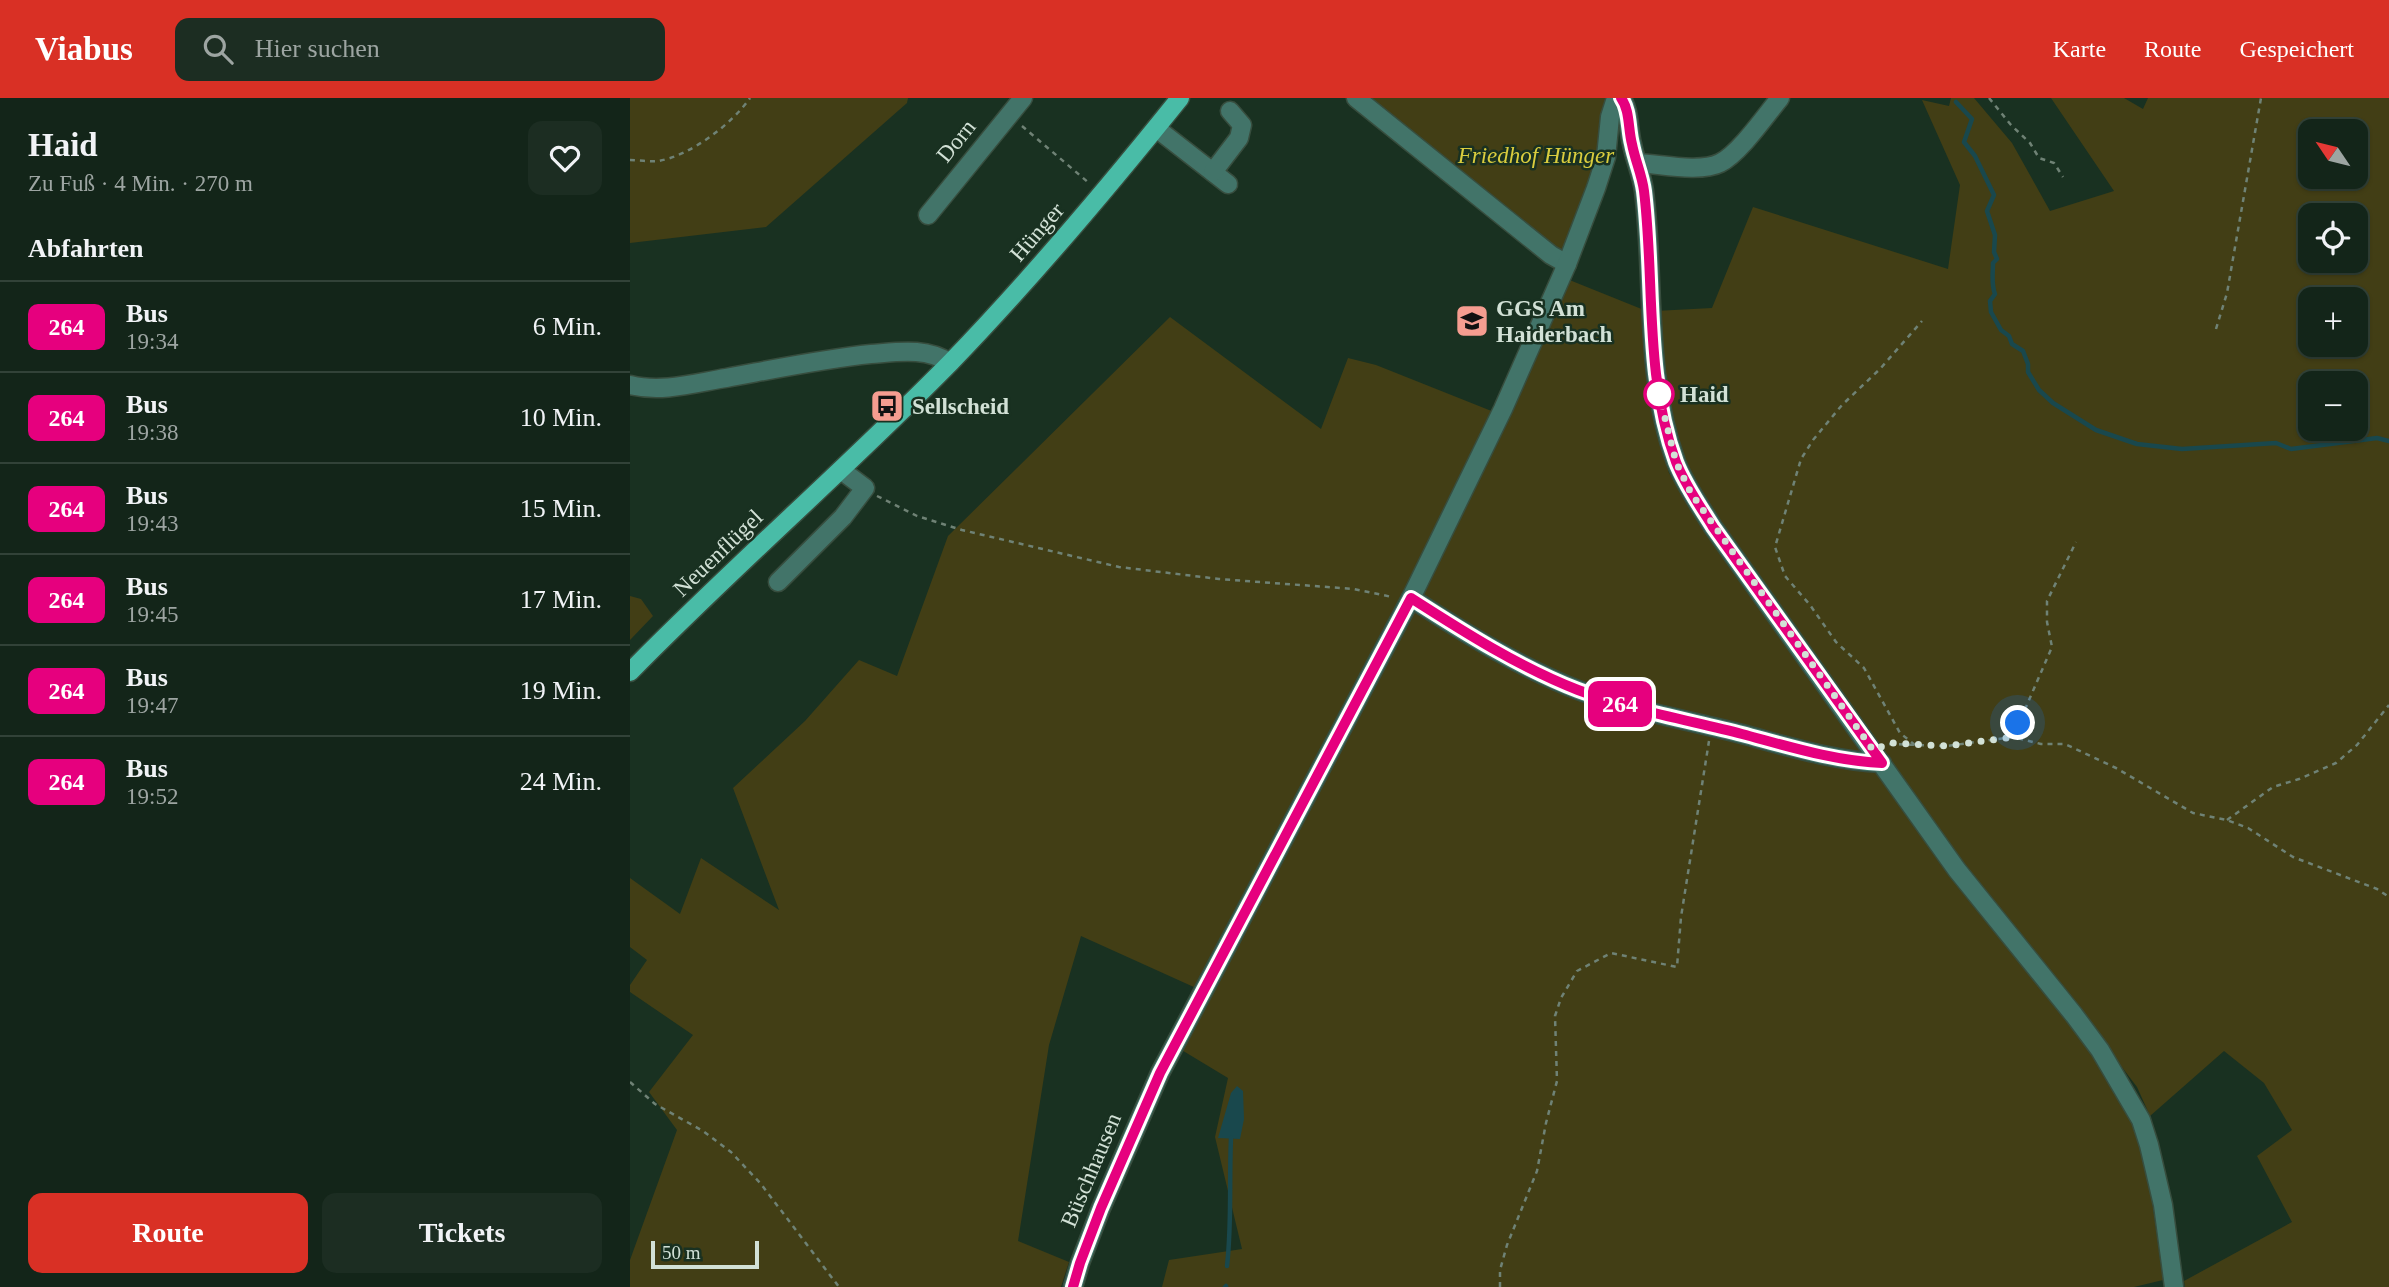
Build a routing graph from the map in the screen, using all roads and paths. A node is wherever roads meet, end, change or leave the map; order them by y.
1 (750, 98) edge
2 (1023, 98) edge
3 (1181, 98) edge
4 (1356, 98) edge
5 (1616, 98) edge
6 (1621, 98) edge
7 (1780, 98) edge
8 (1989, 98) edge
9 (2262, 98) edge
10 (1230, 111) dead end
11 (1020, 124) dead end
12 (1156, 128) junction
13 (630, 160) edge
14 (1638, 163) junction
15 (1213, 172) junction
16 (2063, 177) dead end
17 (1228, 184) dead end
18 (1102, 194) junction
19 (928, 215) dead end
20 (1567, 264) junction
21 (1922, 321) dead end
22 (2216, 329) dead end
23 (950, 363) junction
24 (630, 385) edge
25 (841, 470) junction
26 (865, 488) junction
27 (2076, 542) dead end
28 (778, 582) dead end
29 (1411, 598) junction
30 (630, 672) edge
31 (2389, 705) edge
32 (1712, 726) junction
33 (2013, 737) junction
34 (1915, 745) junction
35 (1877, 756) junction
36 (2227, 820) junction
37 (2389, 897) edge
38 (630, 1082) edge
39 (839, 1287) edge
40 (1073, 1287) edge
41 (1500, 1287) edge
42 (2174, 1287) edge

1 - 13 path
2 - 19 street, Dorn
3 - 12 main road, Hünger
4 - 20 street
5 - 20 street, Büschhausen
6 - 14 street
7 - 14 street
8 - 16 path
9 - 22 path
10 - 15 street
11 - 18 path
12 - 15 street
12 - 18 main road, Hünger
14 - 35 street
15 - 17 street
18 - 23 main road, Hünger
20 - 29 street, Büschhausen
21 - 34 path
23 - 24 street
23 - 25 main road, Neuenflügel
25 - 26 street
25 - 30 main road, Neuenflügel
26 - 28 street
26 - 29 path
27 - 33 path
29 - 32 street
29 - 40 street, Büschhausen
31 - 36 path
32 - 35 street
32 - 41 path
33 - 34 path
33 - 36 path
34 - 35 path
35 - 42 street
36 - 37 path
38 - 39 path

